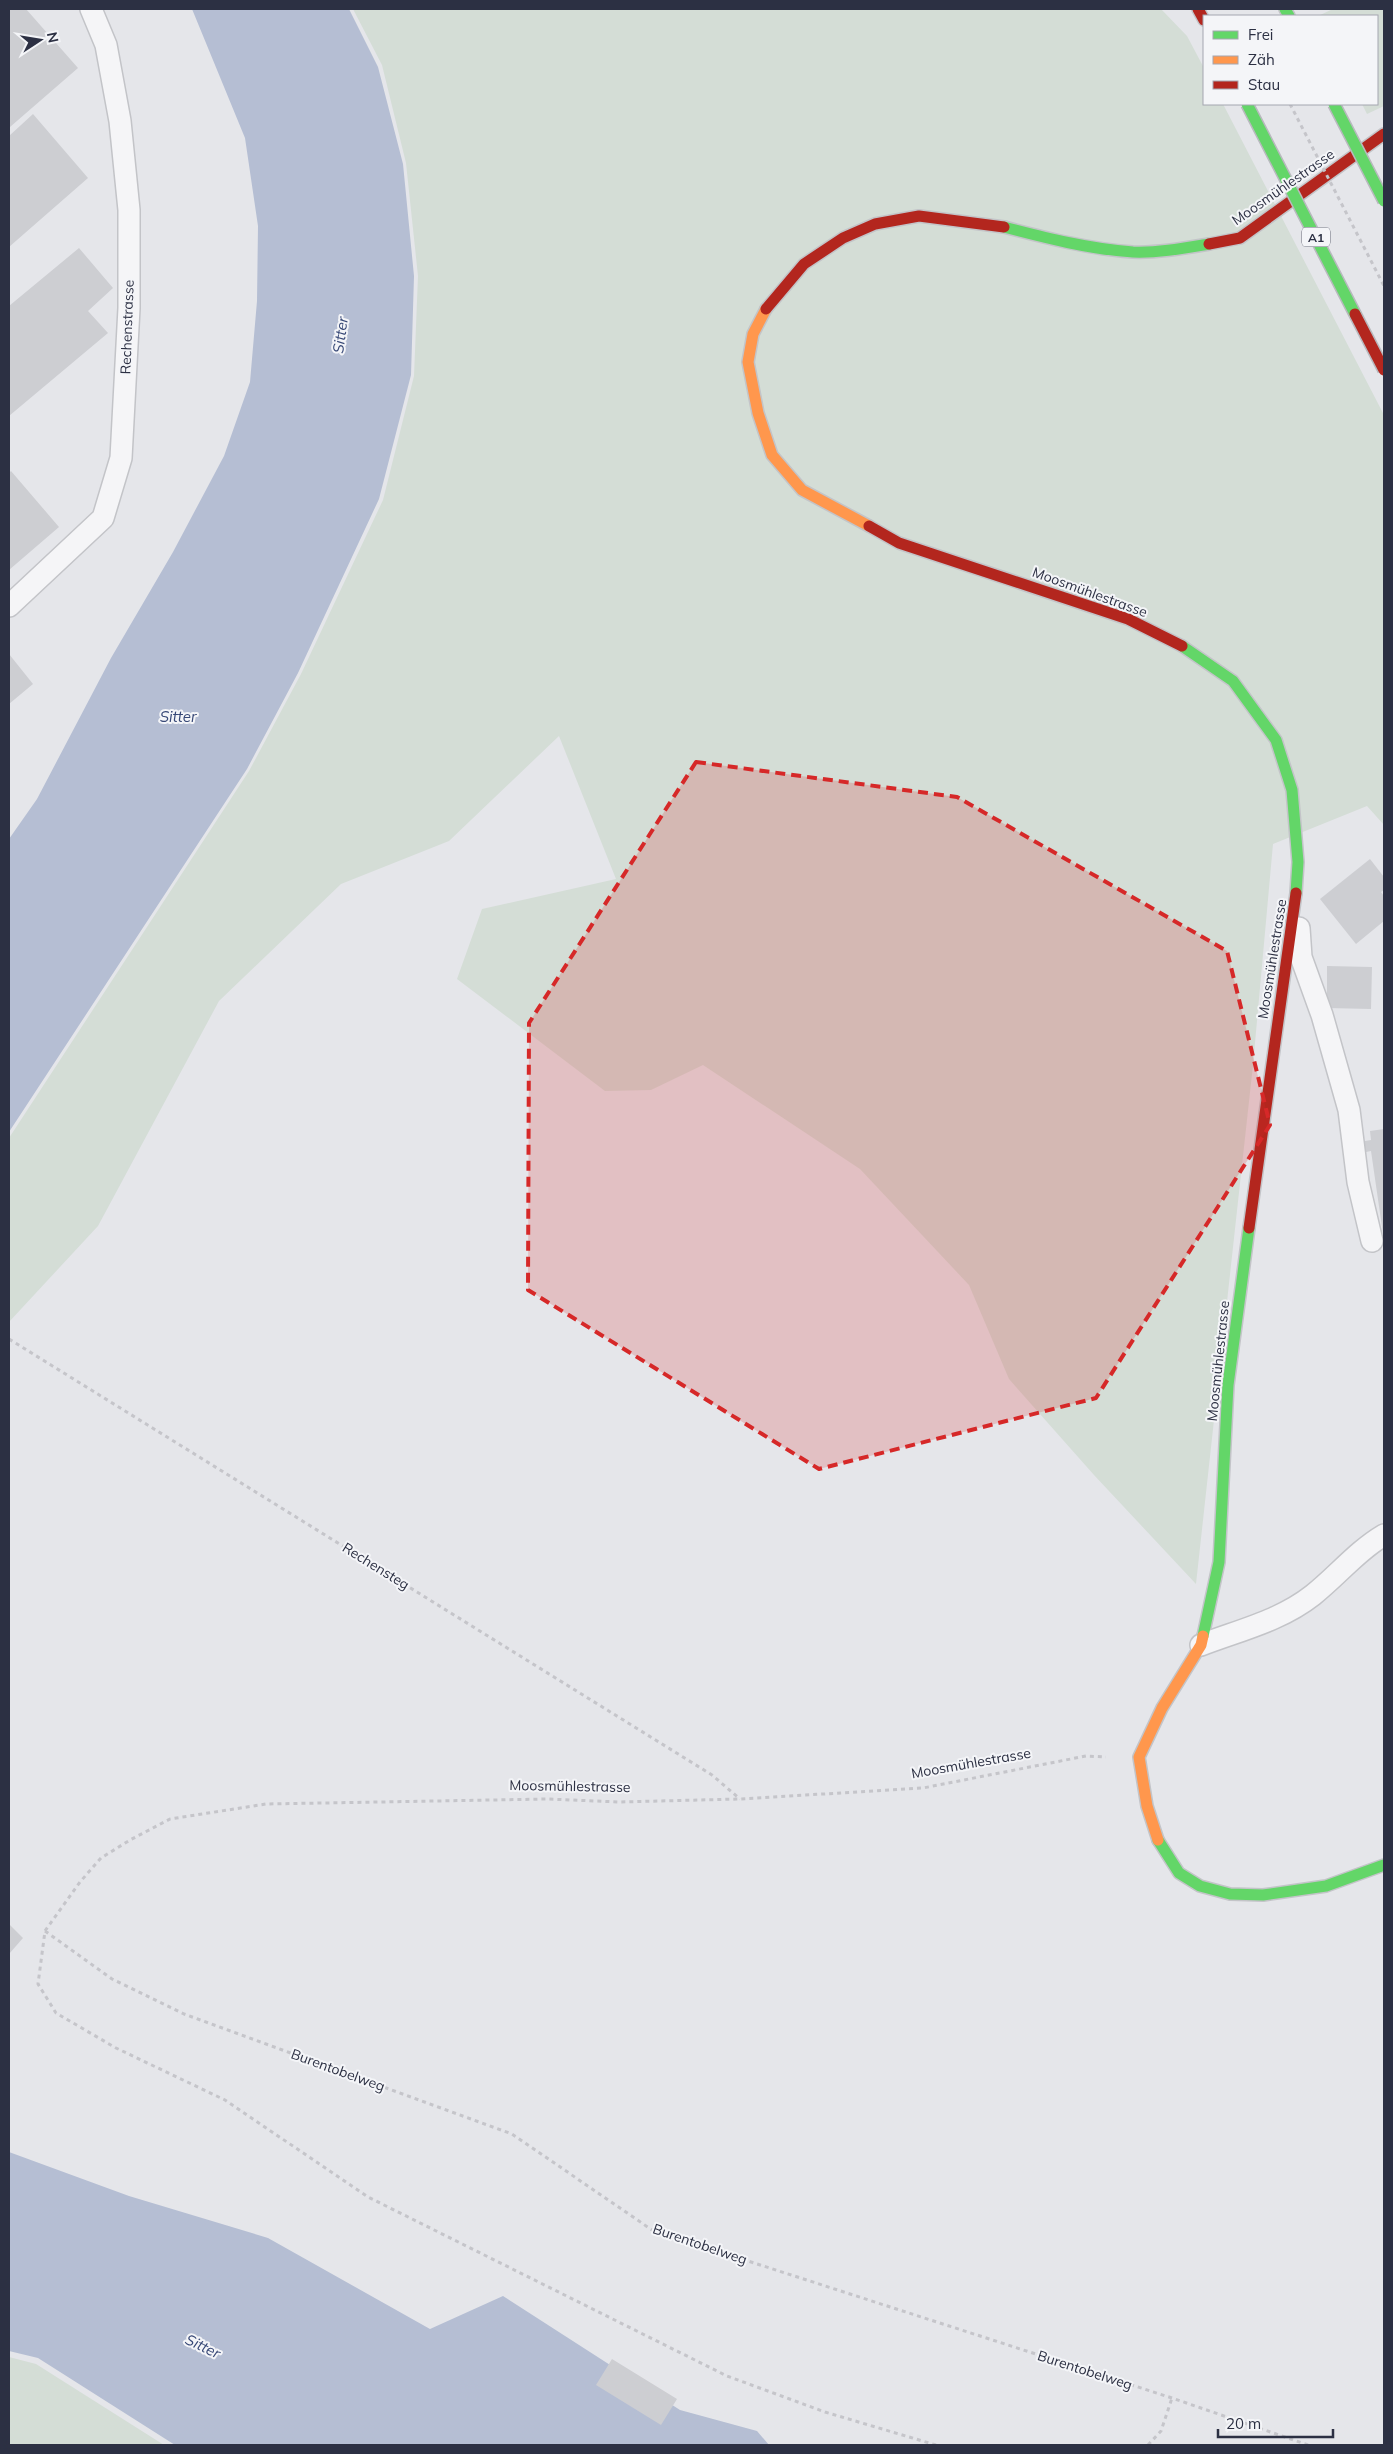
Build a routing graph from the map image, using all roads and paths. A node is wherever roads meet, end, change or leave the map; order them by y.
1 (91, 9) edge
2 (1248, 105) edge
3 (1291, 105) edge
4 (1335, 105) edge
5 (1384, 134) edge
6 (1384, 201) edge
7 (1384, 286) edge
8 (1384, 370) edge
9 (9, 606) edge
10 (1296, 903) junction
11 (1372, 1241) dead end
12 (9, 1339) edge
13 (1384, 1535) edge
14 (1201, 1645) junction
15 (1139, 1758) junction
16 (740, 1799) junction
17 (1384, 1865) edge
18 (46, 1931) junction
19 (1172, 2398) junction
20 (936, 2445) edge
21 (1148, 2445) edge
22 (1308, 2445) edge

1 - 9 lane, Rechenstrasse
2 - 8 main road, A1, bridge
3 - 7 path, bridge
4 - 6 main road, bridge
5 - 10 main road, Moosmühlestrasse
10 - 11 lane
10 - 14 main road, Moosmühlestrasse
12 - 16 path, Rechensteg
13 - 14 lane
14 - 15 main road, Moosmühlestrasse
15 - 16 path, Moosmühlestrasse
15 - 17 main road
16 - 18 path, Moosmühlestrasse
18 - 19 path, Burentobelweg
18 - 20 path
19 - 21 path
19 - 22 path, Burentobelweg

